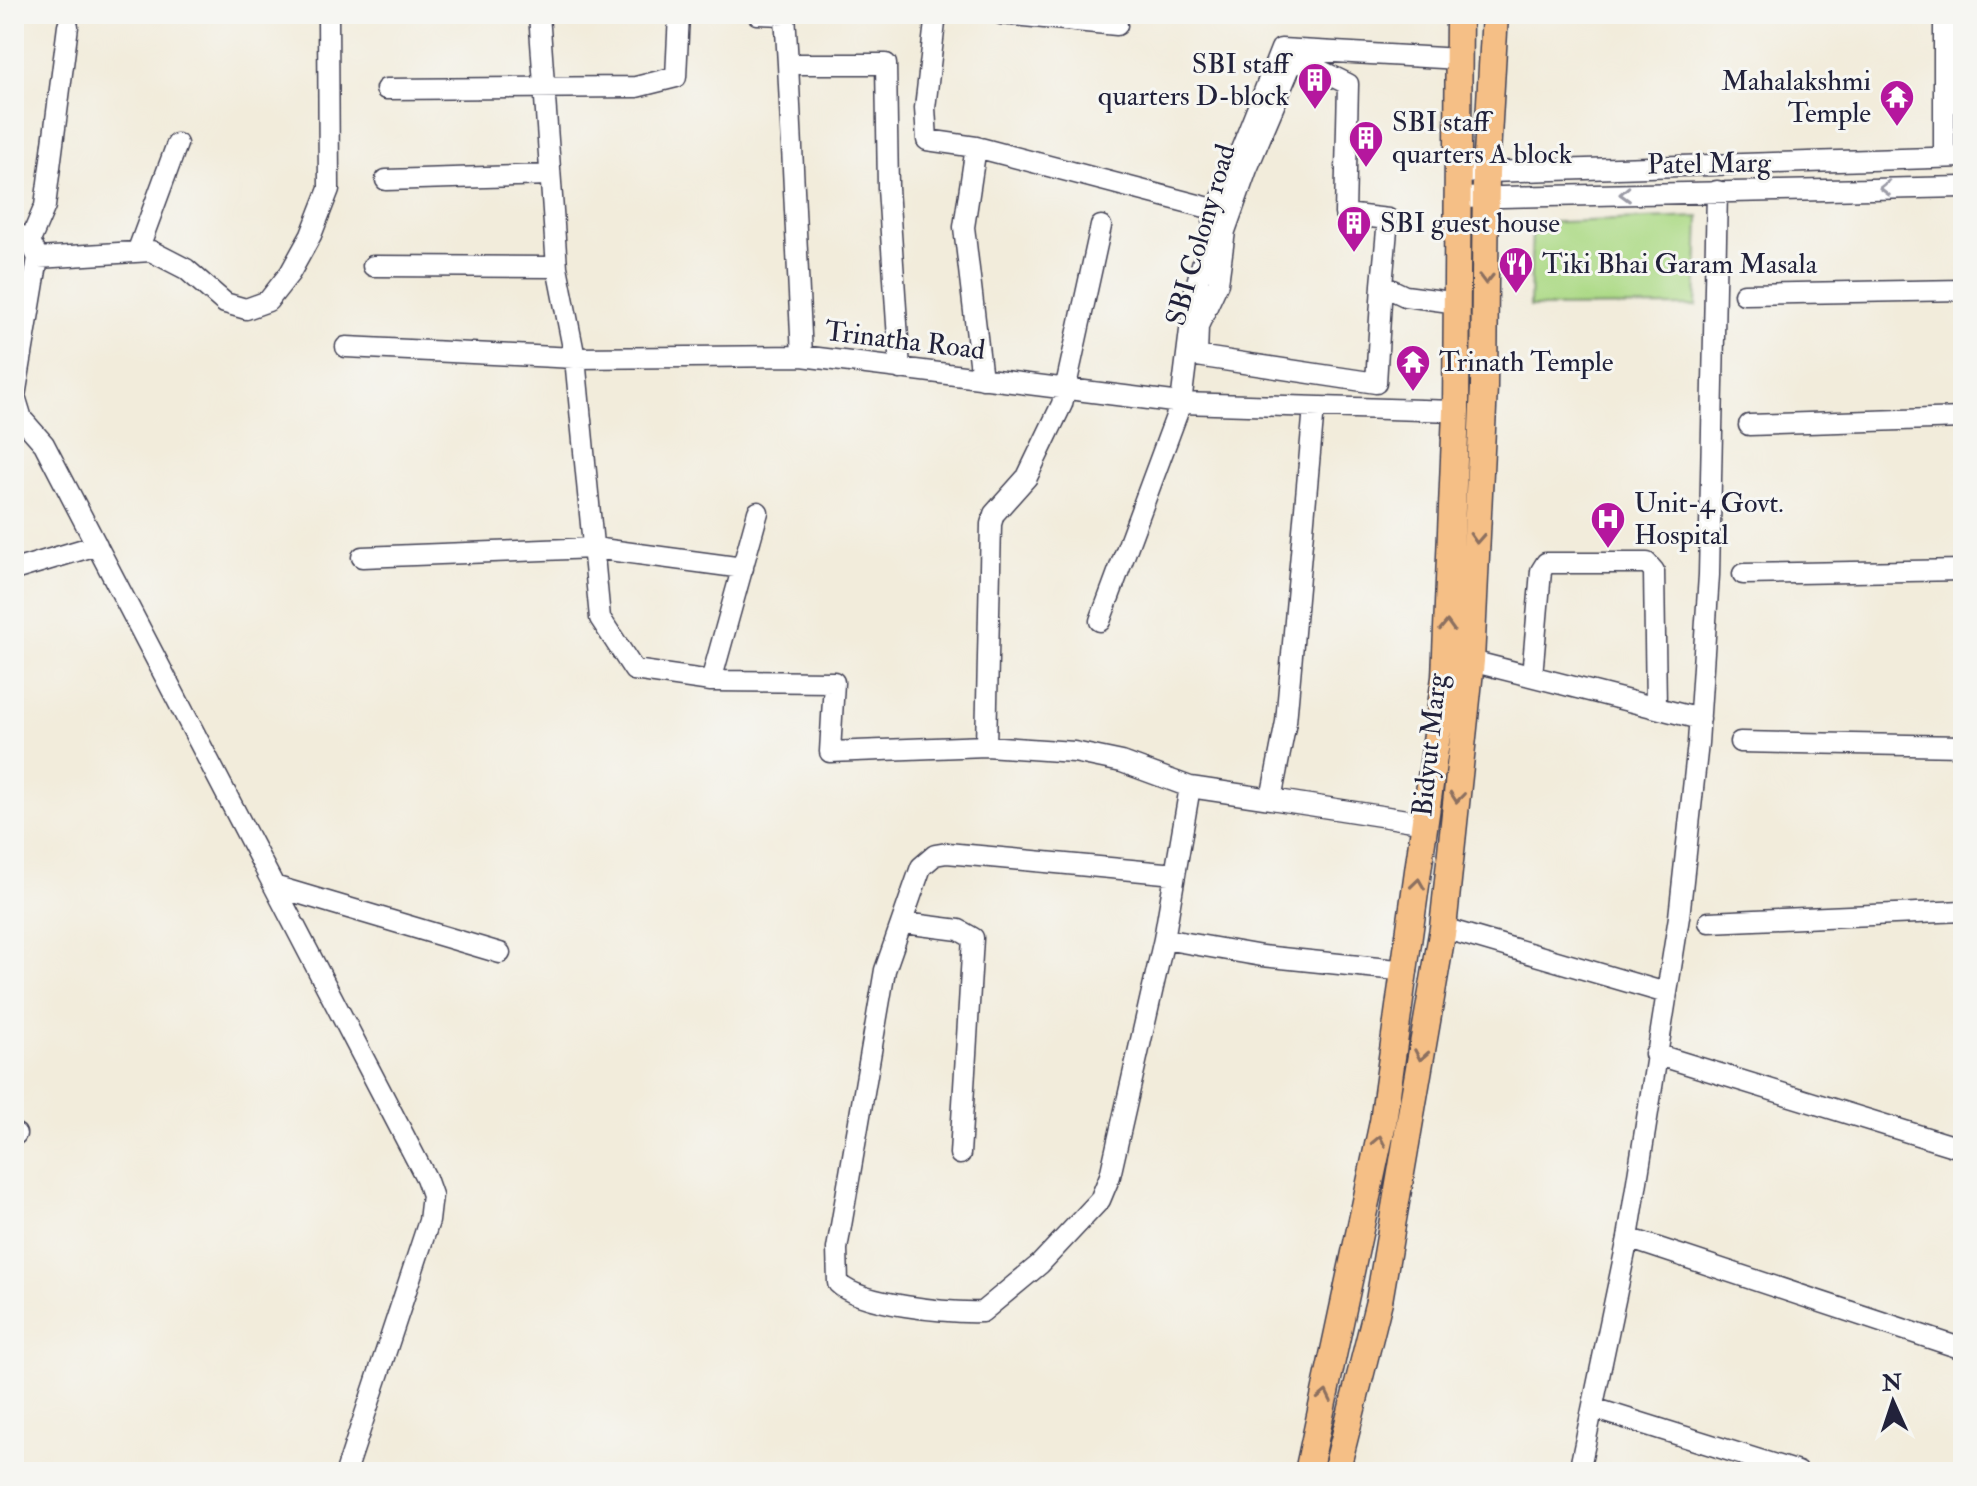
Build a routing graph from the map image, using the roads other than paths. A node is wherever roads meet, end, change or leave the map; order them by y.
1 (328, 14) edge
2 (539, 14) edge
3 (679, 14) edge
4 (757, 14) edge
5 (785, 14) edge
6 (936, 14) edge
7 (1001, 14) edge
8 (1459, 14) edge
9 (1495, 14) edge
10 (1944, 14) edge
11 (1117, 25) dead end
12 (68, 26) dead end
13 (1460, 59) junction
14 (788, 64) junction
15 (543, 86) junction
16 (386, 89) dead end
17 (177, 144) dead end
18 (976, 147) junction
19 (1954, 157) edge
20 (549, 175) junction
21 (386, 180) dead end
22 (1458, 185) junction
23 (1486, 185) junction
24 (1963, 187) edge
25 (1717, 191) junction
26 (1217, 210) junction
27 (1101, 226) dead end
28 (27, 243) edge
29 (138, 250) junction
30 (373, 266) dead end
31 (557, 267) junction
32 (1382, 285) junction
33 (1963, 290) edge
34 (1744, 294) dead end
35 (1458, 303) junction
36 (346, 347) dead end
37 (802, 356) junction
38 (575, 358) junction
39 (900, 369) junction
40 (982, 379) junction
41 (1065, 389) junction
42 (1181, 403) junction
43 (1314, 407) junction
44 (1456, 411) junction
45 (1963, 418) edge
46 (18, 419) edge
47 (1749, 425) dead end
48 (758, 512) dead end
49 (97, 545) junction
50 (594, 548) junction
51 (362, 557) dead end
52 (743, 568) junction
53 (14, 570) edge
54 (1963, 570) edge
55 (1743, 574) dead end
56 (1100, 621) dead end
57 (1471, 661) junction
58 (1532, 676) junction
59 (711, 681) junction
60 (1656, 707) junction
61 (1700, 719) junction
62 (1740, 742) dead end
63 (986, 746) junction
64 (1963, 746) edge
65 (1190, 787) junction
66 (1271, 799) junction
67 (1426, 823) junction
68 (1175, 874) junction
69 (274, 886) junction
70 (1963, 911) edge
71 (1709, 922) dead end
72 (904, 923) junction
73 (1443, 928) junction
74 (1164, 939) junction
75 (500, 953) dead end
76 (1407, 971) junction
77 (1666, 993) junction
78 (1655, 1054) junction
79 (1963, 1149) edge
80 (960, 1154) dead end
81 (1628, 1238) junction
82 (1347, 1294) junction
83 (1379, 1301) junction
84 (1963, 1349) edge
85 (1593, 1408) junction
86 (346, 1472) edge
87 (1308, 1472) edge
88 (1336, 1472) edge
89 (1579, 1472) edge
90 (1798, 1472) edge

1 - 29 street
2 - 15 street
3 - 15 street
4 - 5 street
5 - 14 street
6 - 18 street
7 - 11 street
8 - 13 main road, Bidyut Marg
9 - 23 main road, Bidyut Marg
10 - 19 street
12 - 28 street
13 - 22 main road, Bidyut Marg
13 - 26 street
14 - 37 street
14 - 39 street
15 - 16 street
15 - 20 street
17 - 29 street
18 - 26 street
18 - 40 street
19 - 23 street, Patel Marg
20 - 21 street
20 - 31 street
22 - 23 street, Patel Marg
22 - 35 main road, Bidyut Marg
25 -> 23 street, Patel Marg
23 -> 57 main road, Bidyut Marg
24 -> 25 street, Patel Marg
25 - 61 street
26 - 42 street
27 - 41 street
28 - 29 street
28 - 46 street
30 - 31 street
31 - 38 street
32 - 32 street, SBI Colony road
32 - 35 street
33 - 34 street
35 - 44 main road, Bidyut Marg
36 - 38 street, Trinatha Road
37 - 38 street, Trinatha Road
37 - 39 street, Trinatha Road
38 - 50 street
39 - 40 street, Trinatha Road
40 - 41 street, Trinatha Road
41 - 42 street, Trinatha Road
41 - 63 street
42 - 43 street, Trinatha Road
42 - 56 street
43 - 44 street, Trinatha Road
43 - 66 street
67 -> 44 main road, Bidyut Marg
45 - 47 street
46 - 49 street
48 - 52 street
49 - 53 street
49 - 69 street
50 - 51 street
50 - 52 street
50 - 59 street
52 - 59 street
54 - 55 street
57 - 58 street
57 -> 73 main road, Bidyut Marg
58 - 60 street
58 - 60 street
59 - 63 street
60 - 61 street
61 - 77 street
62 - 64 street
63 - 65 street
65 - 66 street
65 - 68 street
66 - 67 street
76 -> 67 main road, Bidyut Marg
68 - 72 street
68 - 74 street
69 - 75 street
69 - 86 street
70 - 71 street
72 - 74 street
72 - 80 street
73 - 77 street
73 -> 83 main road, Bidyut Marg
74 - 76 street
82 -> 76 main road, Bidyut Marg
77 - 78 street
78 - 79 street
78 - 81 street
81 - 84 street
81 - 85 street
82 - 83 main road
87 -> 82 main road, Bidyut Marg
83 - 88 main road, Bidyut Marg
85 - 89 street
85 - 90 street

